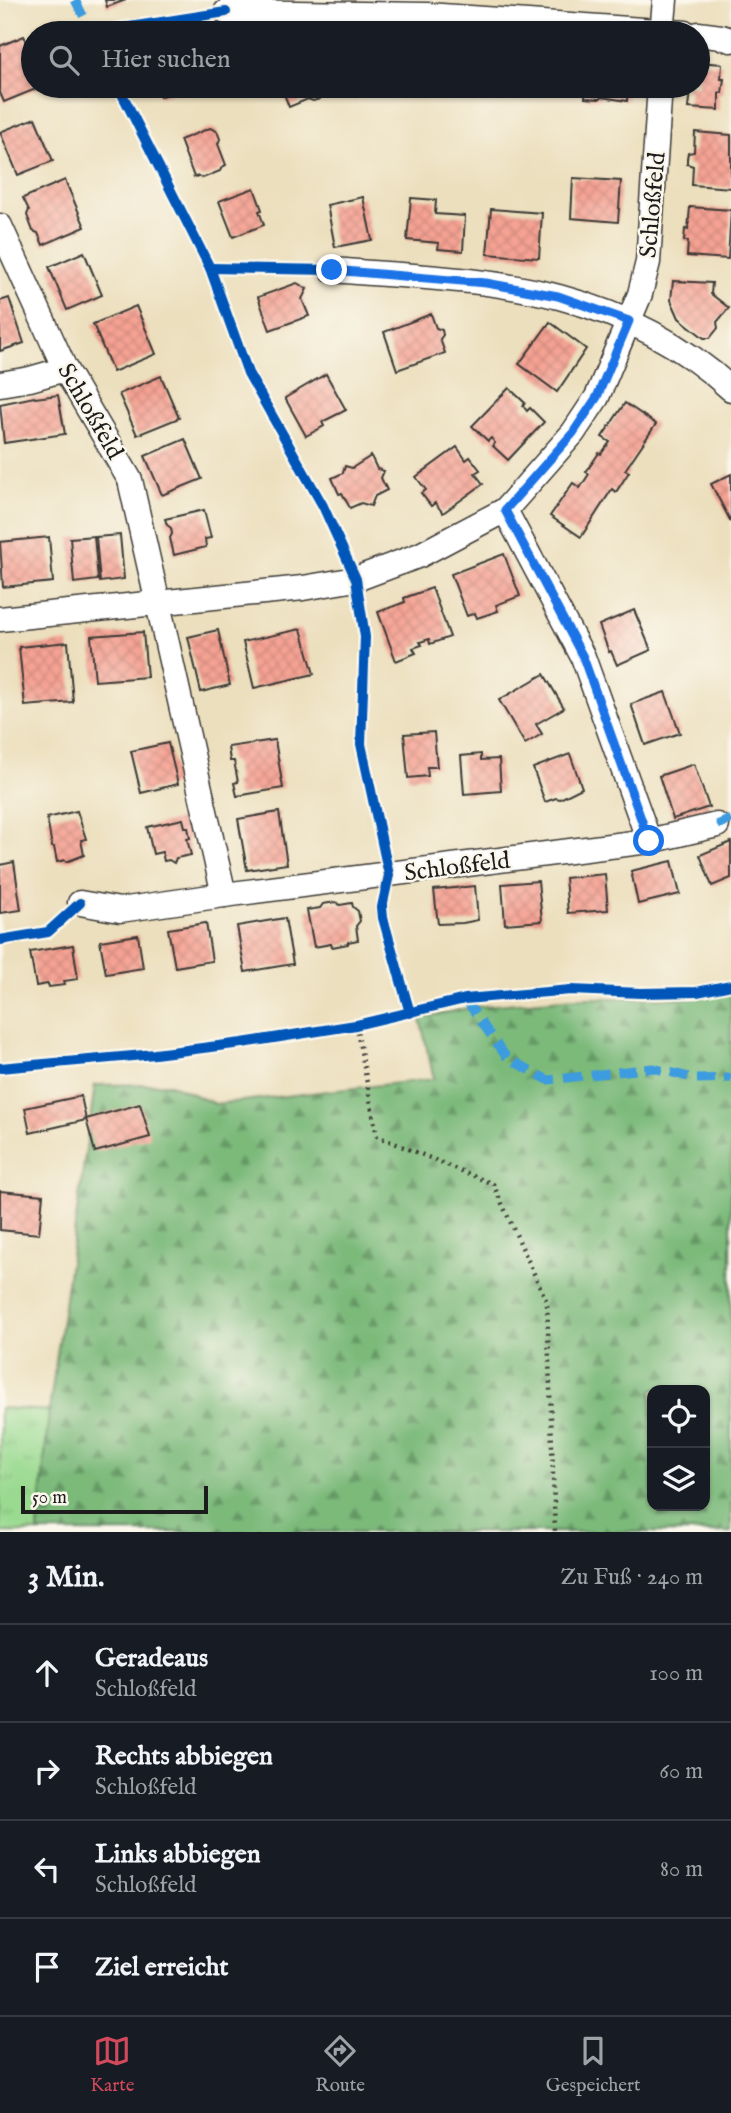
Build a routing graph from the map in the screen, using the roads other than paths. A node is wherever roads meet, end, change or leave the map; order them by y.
1 (665, 0) edge
2 (226, 12) dead end
3 (513, 21) edge
4 (668, 21) edge
5 (710, 36) edge
6 (731, 40) edge
7 (659, 98) edge
8 (0, 226) edge
9 (332, 270) dead end
10 (629, 321) junction
11 (65, 369) junction
12 (0, 384) edge
13 (731, 389) edge
14 (505, 510) junction
15 (159, 604) junction
16 (0, 619) edge
17 (718, 825) dead end
18 (649, 841) junction
19 (224, 895) junction
20 (80, 903) dead end

1 - 4 street
2 - 3 street
5 - 6 street
7 - 10 street, Schloßfeld
8 - 11 street, Schloßfeld
9 - 10 street
10 - 13 street
10 - 14 street, Schloßfeld
11 - 12 street
11 - 15 street, Schloßfeld
14 - 15 street, Schloßfeld
14 - 18 street
15 - 16 street, Schloßfeld
15 - 19 street, Schloßfeld
17 - 18 street, Schloßfeld
18 - 19 street, Schloßfeld
19 - 20 street, Schloßfeld

